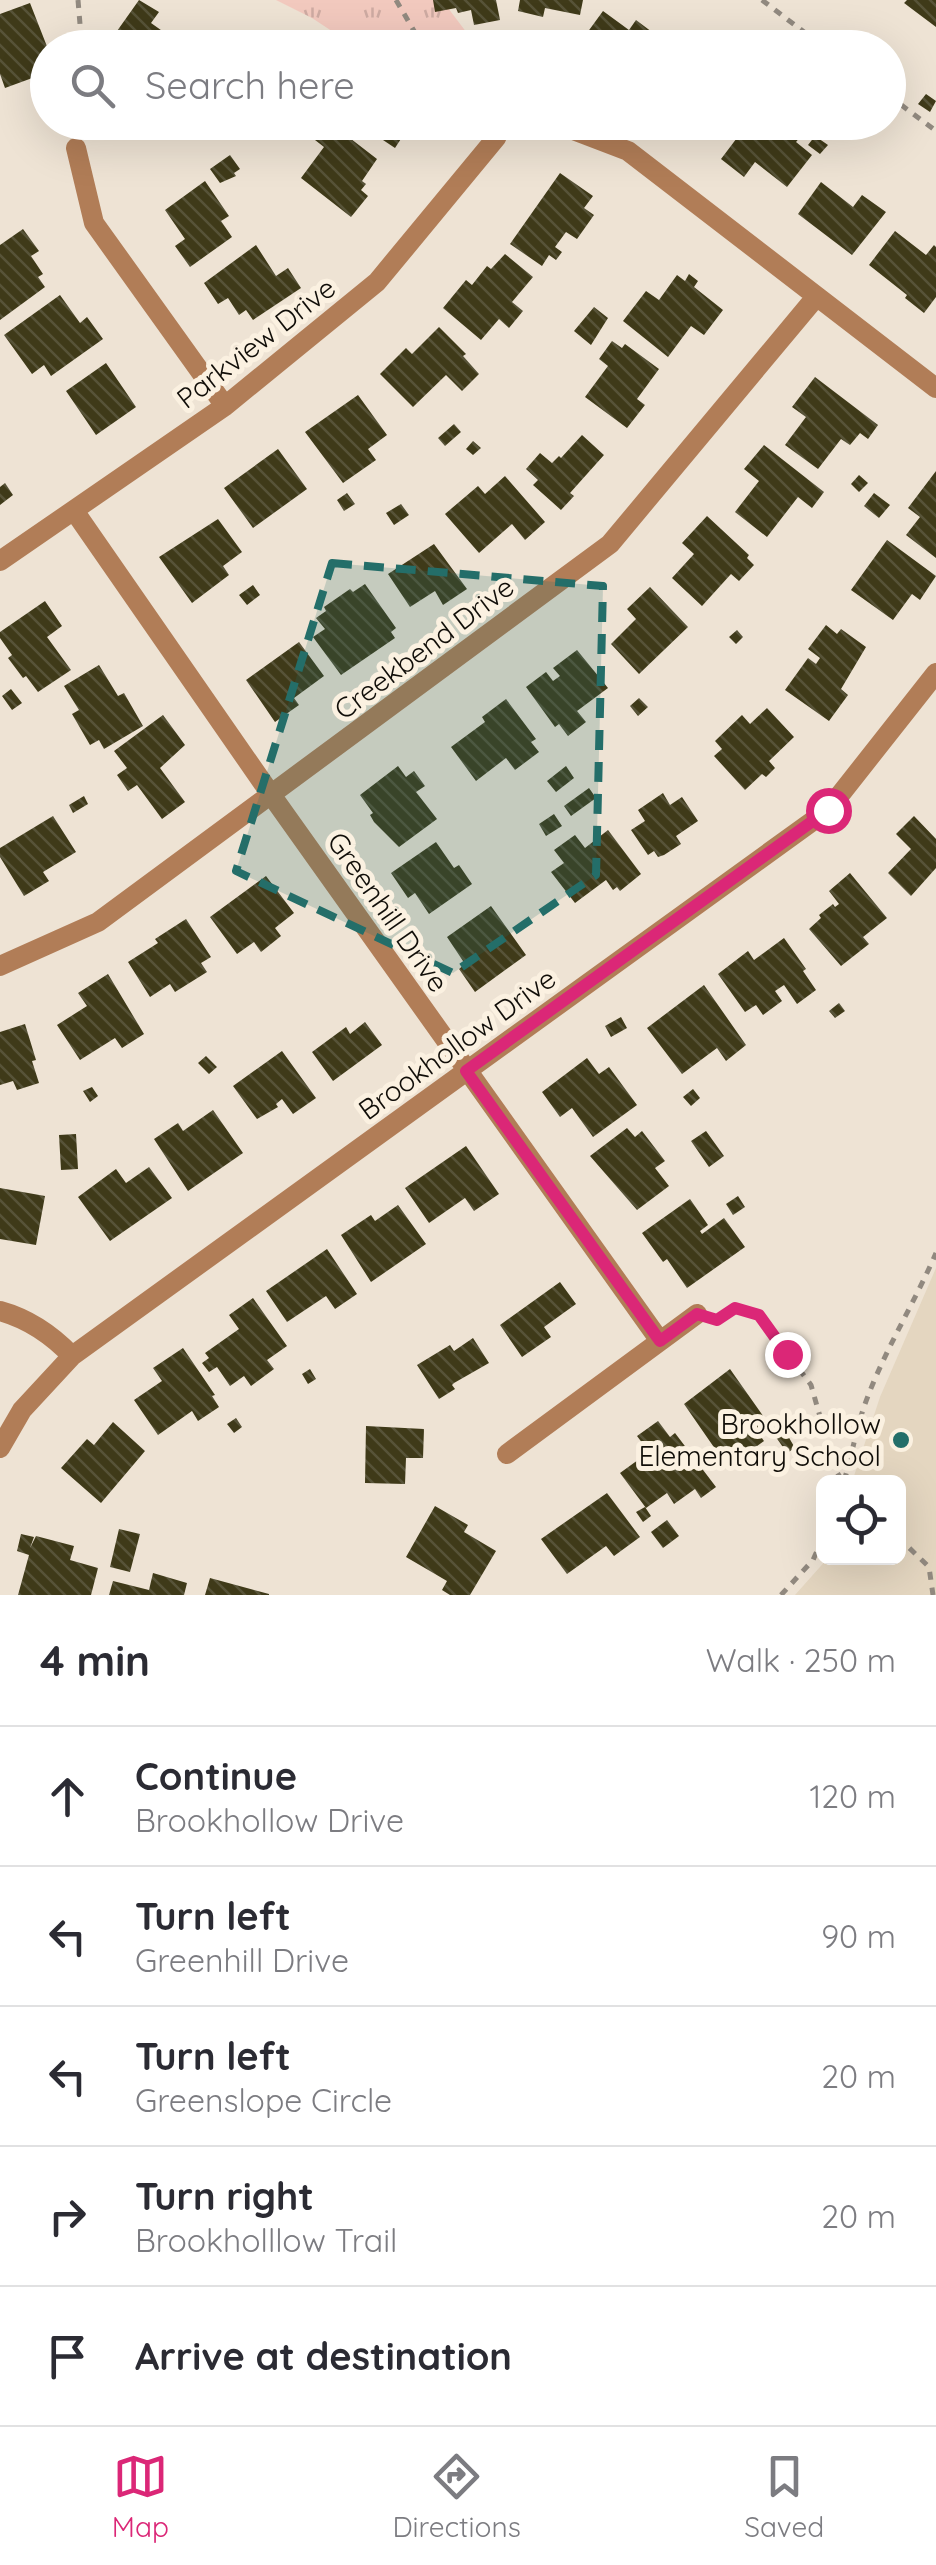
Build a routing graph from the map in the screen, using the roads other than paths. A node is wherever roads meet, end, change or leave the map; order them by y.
1 (494, 140) edge
2 (599, 140) edge
3 (76, 148) dead end
4 (816, 297) junction
5 (936, 388) edge
6 (225, 406) junction
7 (75, 512) junction
8 (0, 561) edge
9 (936, 674) edge
10 (272, 796) junction
11 (0, 966) edge
12 (466, 1071) junction
13 (0, 1312) edge
14 (697, 1314) road end
15 (660, 1341) junction
16 (72, 1356) junction
17 (0, 1448) edge
18 (507, 1454) dead end

1 - 6 street, Parkview Drive
2 - 4 street
3 - 6 street
4 - 5 street
4 - 10 street, Creekbend Drive
6 - 7 street, Parkview Drive
7 - 8 street, Parkview Drive
7 - 10 street, Greenhill Drive
9 - 12 street, Brookhollow Drive
10 - 11 street, Creekbend Drive
10 - 12 street, Greenhill Drive
12 - 15 street, Greenhill Drive
12 - 16 street, Brookhollow Drive
13 - 16 street
14 - 15 street
15 - 18 street
16 - 17 street, Brookhollow Drive

